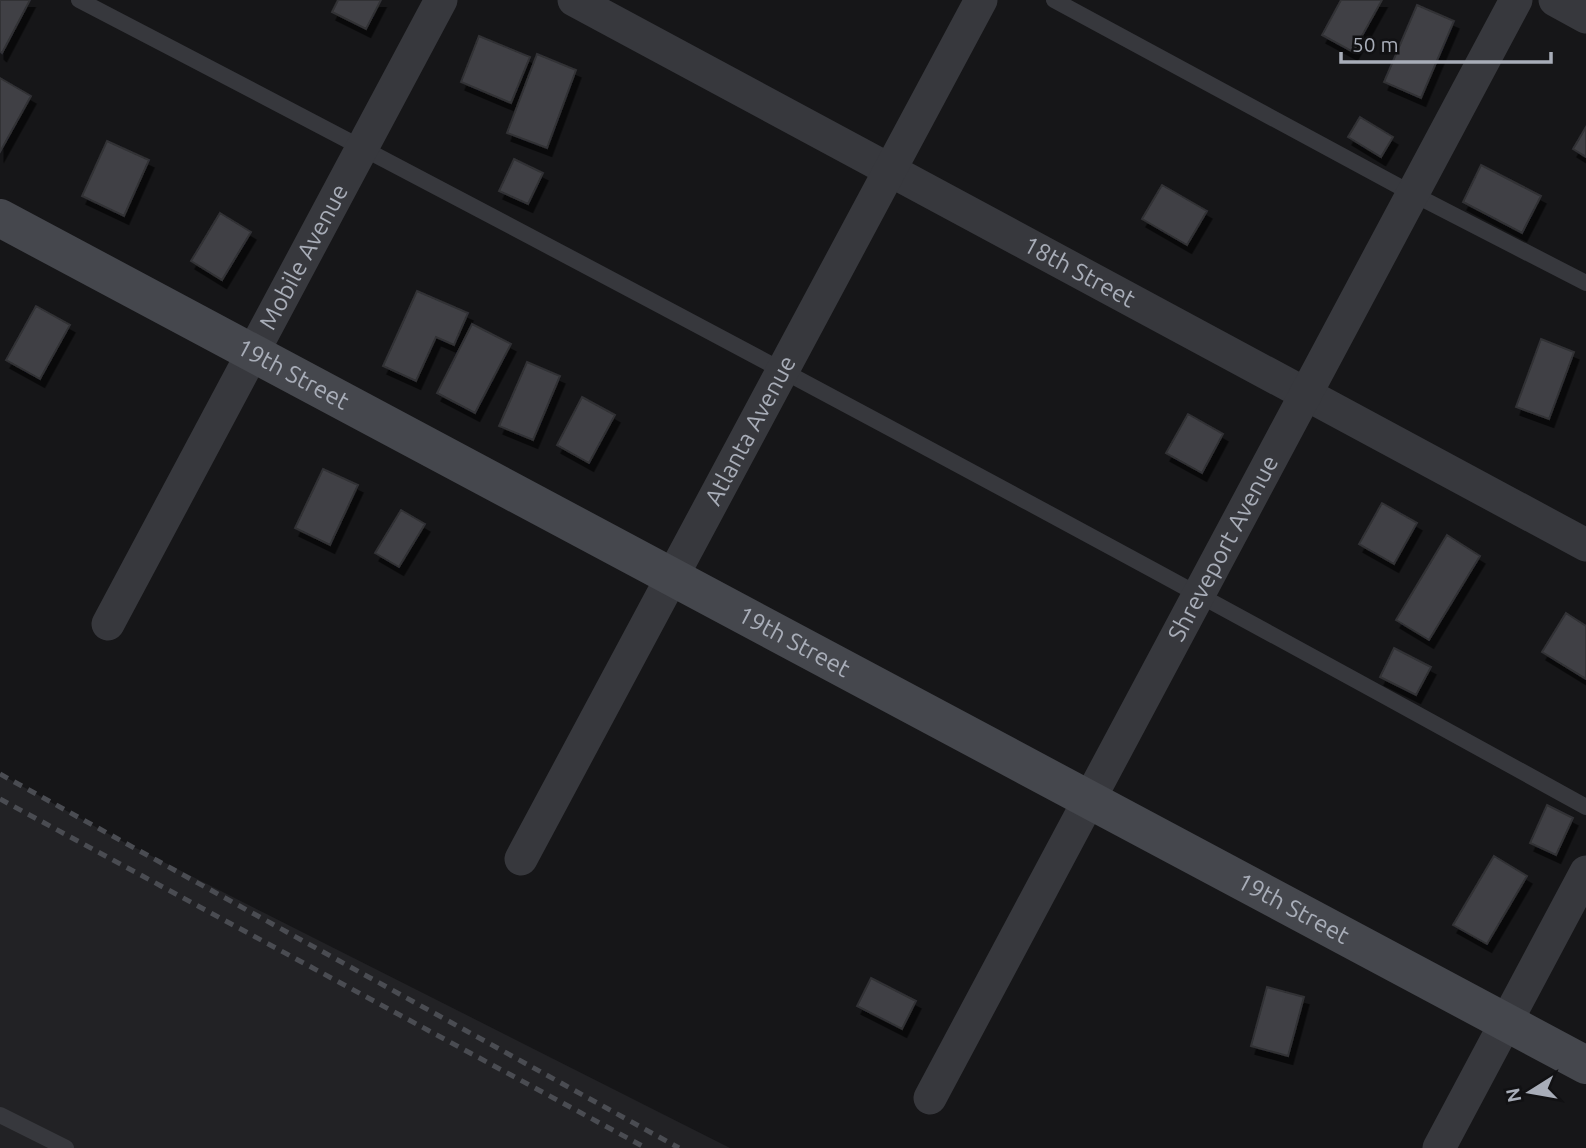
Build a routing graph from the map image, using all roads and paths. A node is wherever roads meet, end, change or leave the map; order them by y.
1 (79, 0) edge
2 (441, 0) edge
3 (573, 0) edge
4 (981, 0) edge
5 (1054, 0) edge
6 (1516, 0) edge
7 (1555, 0) edge
8 (1586, 17) edge
9 (362, 147) junction
10 (890, 170) junction
11 (1413, 194) junction
12 (0, 218) edge
13 (1586, 283) edge
14 (253, 352) junction
15 (784, 371) junction
16 (1306, 396) junction
17 (1586, 545) edge
18 (671, 576) junction
19 (1201, 594) junction
20 (108, 624) dead end
21 (1092, 800) junction
22 (1586, 807) edge
23 (520, 859) dead end
24 (1586, 872) edge
25 (1506, 1022) junction
26 (1586, 1065) edge
27 (930, 1098) dead end
28 (0, 1115) edge
29 (66, 1148) edge
30 (1439, 1148) edge

1 - 9 lane
2 - 9 street, Mobile Avenue
3 - 10 street, 18th Street
4 - 10 street, Atlanta Avenue
5 - 11 lane
6 - 11 street, Shreveport Avenue
7 - 8 street
9 - 14 street, Mobile Avenue
9 - 15 lane
10 - 15 street, Atlanta Avenue
10 - 16 street, 18th Street
11 - 13 lane
11 - 16 street, Shreveport Avenue
12 - 14 street, 19th Street
14 - 18 street, 19th Street
14 - 20 street, Mobile Avenue
15 - 18 street, Atlanta Avenue
15 - 19 lane
16 - 17 street, 18th Street
16 - 19 street, Shreveport Avenue
18 - 21 street, 19th Street
18 - 23 street, Atlanta Avenue
19 - 21 street, Shreveport Avenue
19 - 22 lane
21 - 25 street, 19th Street
21 - 27 street, Shreveport Avenue
24 - 25 street
25 - 26 street, 19th Street
25 - 30 street
28 - 29 lane

